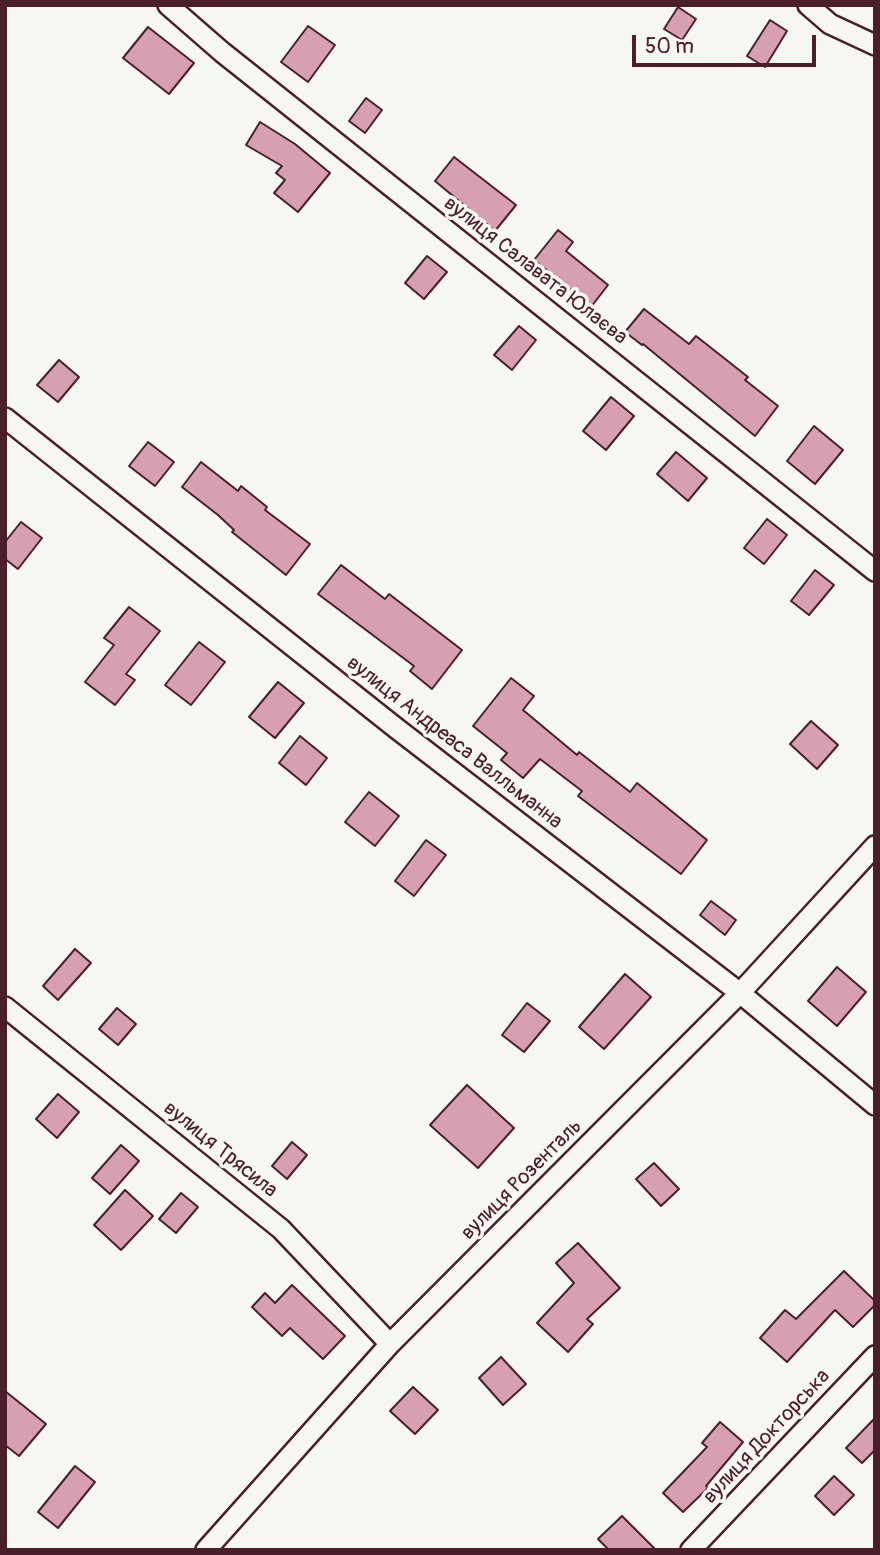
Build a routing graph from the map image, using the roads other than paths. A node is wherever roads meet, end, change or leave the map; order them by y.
1 (168, 5) edge
2 (808, 5) edge
3 (875, 46) edge
4 (5, 418) edge
5 (875, 571) edge
6 (875, 846) edge
7 (740, 993) junction
8 (5, 1006) edge
9 (875, 1105) edge
10 (390, 1344) junction
11 (875, 1356) edge
12 (206, 1550) edge
13 (691, 1550) edge

1 - 5 street, вулиця Салавата Юлаєва
2 - 3 street
4 - 7 street, вулиця Андреаса Валльманна
6 - 7 street, вулиця Розенталь
7 - 9 street, вулиця Андреаса Валльманна
7 - 10 street, вулиця Розенталь
8 - 10 street, вулиця Трясила
10 - 12 street, вулиця Розенталь
11 - 13 street, вулиця Докторська

